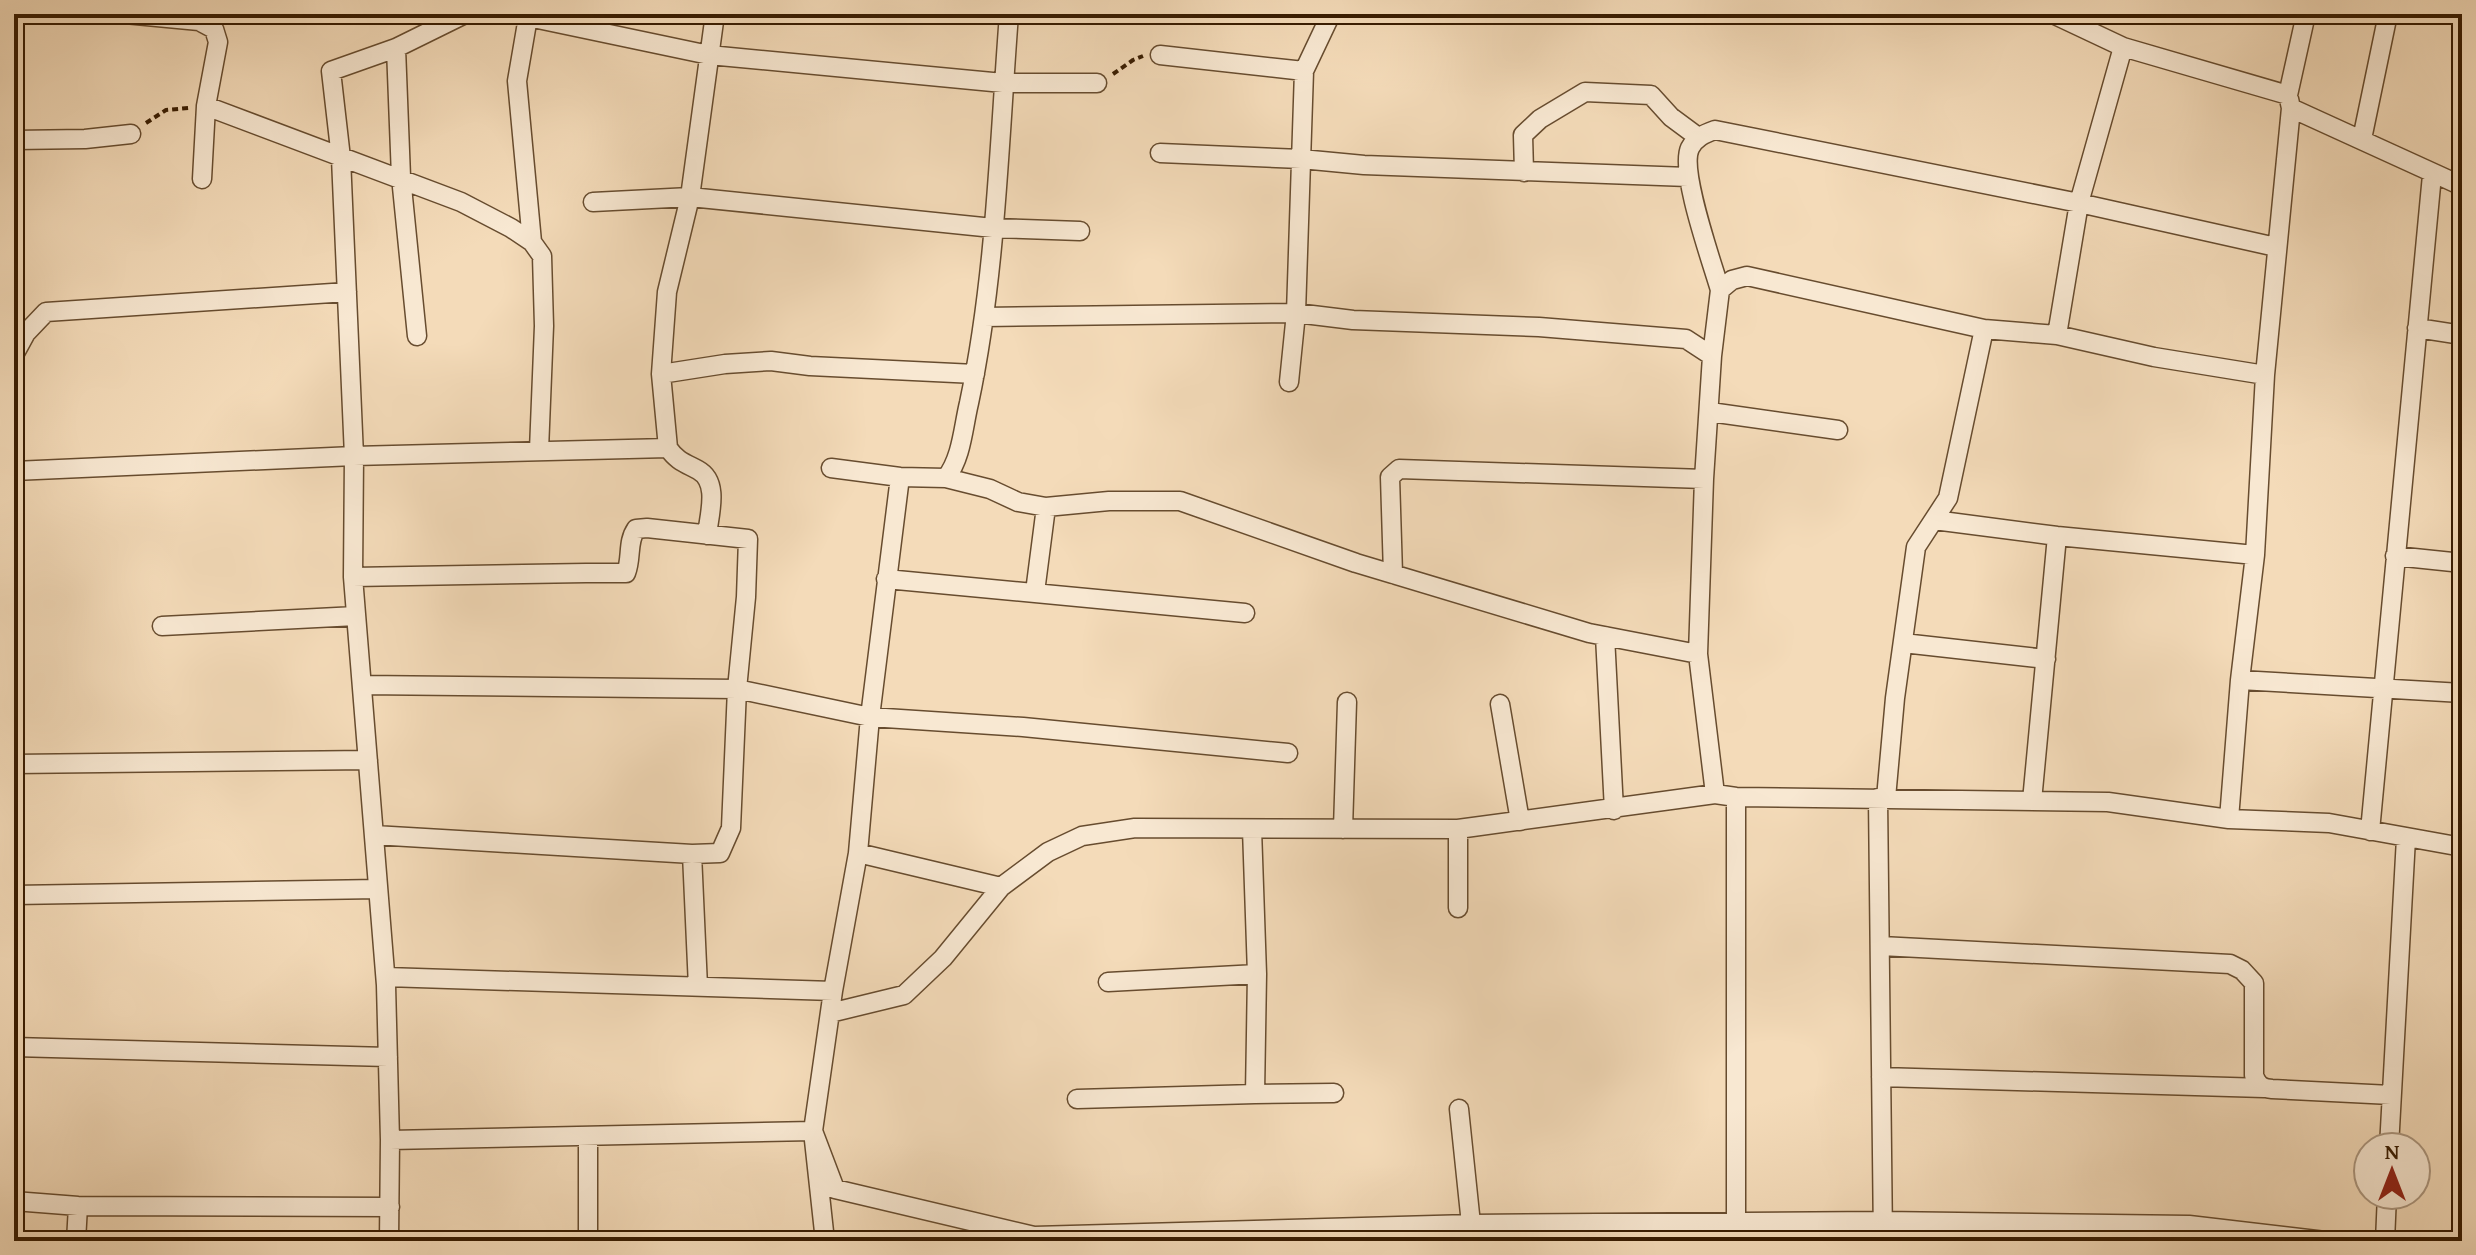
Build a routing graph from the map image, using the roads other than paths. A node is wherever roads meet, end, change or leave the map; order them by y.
1 (125, 14) edge
2 (465, 14) edge
3 (715, 14) edge
4 (1009, 14) edge
5 (1331, 14) edge
6 (2053, 14) edge
7 (2306, 14) edge
8 (2388, 14) edge
9 (521, 15) edge
10 (579, 21) edge
11 (2123, 47) junction
12 (396, 48) junction
13 (709, 55) junction
14 (1160, 55) road end
15 (1304, 71) junction
16 (1003, 83) junction
17 (1097, 83) road end
18 (2290, 101) junction
19 (206, 106) junction
20 (131, 134) road end
21 (1698, 137) junction
22 (2362, 139) junction
23 (14, 140) edge
24 (1160, 153) dead end
25 (341, 158) junction
26 (1301, 159) junction
27 (1524, 172) junction
28 (2432, 175) junction
29 (401, 177) junction
30 (1688, 177) junction
31 (202, 179) dead end
32 (2462, 186) edge
33 (690, 197) junction
34 (593, 202) dead end
35 (2079, 203) junction
36 (993, 228) junction
37 (1080, 231) dead end
38 (532, 242) junction
39 (2276, 247) junction
40 (1720, 290) junction
41 (347, 292) junction
42 (1296, 313) junction
43 (984, 317) junction
44 (2417, 328) junction
45 (1984, 329) junction
46 (2057, 335) junction
47 (2462, 335) edge
48 (417, 336) dead end
49 (14, 355) edge
50 (1712, 356) junction
51 (661, 374) junction
52 (975, 374) junction
53 (2265, 375) junction
54 (1289, 382) dead end
55 (1710, 412) junction
56 (1838, 430) dead end
57 (668, 448) junction
58 (539, 450) junction
59 (354, 456) junction
60 (831, 468) dead end
61 (14, 471) edge
62 (900, 477) junction
63 (946, 478) junction
64 (1704, 479) junction
65 (1046, 507) junction
66 (1934, 520) junction
67 (707, 535) junction
68 (2057, 536) junction
69 (2255, 555) junction
70 (2395, 556) junction
71 (2462, 563) edge
72 (1393, 574) junction
73 (353, 577) junction
74 (886, 579) junction
75 (1035, 592) junction
76 (1245, 613) dead end
77 (356, 616) junction
78 (162, 626) dead end
79 (1605, 636) junction
80 (1903, 643) junction
81 (1698, 654) junction
82 (2046, 659) junction
83 (2240, 680) junction
84 (362, 685) junction
85 (737, 689) junction
86 (2383, 689) junction
87 (2462, 693) edge
88 (1347, 702) dead end
89 (1500, 704) dead end
90 (870, 717) junction
91 (1288, 753) dead end
92 (368, 760) junction
93 (14, 764) edge
94 (1715, 794) junction
95 (1736, 797) junction
96 (1882, 798) junction
97 (2032, 801) junction
98 (1614, 810) junction
99 (2229, 819) junction
100 (1520, 821) junction
101 (1252, 829) junction
102 (1343, 829) junction
103 (1458, 829) junction
104 (2370, 831) junction
105 (374, 835) junction
106 (2406, 838) junction
107 (2462, 847) edge
108 (858, 853) junction
109 (692, 854) junction
110 (1001, 887) junction
111 (378, 889) junction
112 (14, 895) edge
113 (1458, 908) dead end
114 (1881, 946) junction
115 (1257, 974) junction
116 (386, 977) junction
117 (1108, 982) dead end
118 (698, 987) junction
119 (833, 991) junction
120 (830, 1013) junction
121 (14, 1047) edge
122 (388, 1057) junction
123 (1881, 1077) junction
124 (2264, 1088) junction
125 (1334, 1093) dead end
126 (1255, 1094) junction
127 (2391, 1095) junction
128 (1077, 1099) dead end
129 (1459, 1109) dead end
130 (813, 1131) junction
131 (2390, 1131) edge
132 (588, 1136) junction
133 (390, 1140) junction
134 (14, 1201) edge
135 (78, 1206) junction
136 (390, 1207) junction
137 (2386, 1211) edge
138 (1883, 1221) junction
139 (1736, 1222) junction
140 (1471, 1232) edge
141 (1092, 1238) edge
142 (76, 1241) edge
143 (389, 1241) edge
144 (588, 1241) edge
145 (825, 1241) edge
146 (1883, 1241) edge
147 (2325, 1241) edge
148 (2385, 1241) edge

1 - 19 street
2 - 12 street
3 - 13 street
4 - 16 street
5 - 15 street
6 - 11 street
7 - 18 street
8 - 22 street
9 - 10 street
9 - 38 street
10 - 13 street
11 - 18 street
11 - 35 street
12 - 25 street
12 - 29 street
13 - 16 street
13 - 33 street
14 - 15 street
15 - 26 street
16 - 17 street
16 - 36 street
18 - 22 street
18 - 39 street
19 - 25 street
19 - 31 street
20 - 23 street
21 - 27 street
21 - 30 street
21 - 35 street
22 - 28 street
24 - 26 street
25 - 29 street
25 - 41 street
26 - 27 street
26 - 42 street
27 - 30 street
28 - 32 street
28 - 44 street
29 - 38 street
29 - 48 street
30 - 40 street
33 - 34 street
33 - 36 street
33 - 51 street
35 - 39 street
35 - 46 street
36 - 37 street
36 - 43 street
38 - 58 street
39 - 53 street
40 - 45 street
40 - 50 street
41 - 49 street
41 - 59 street
42 - 43 street
42 - 50 street
42 - 54 street
43 - 52 street
44 - 47 street
44 - 70 street
45 - 46 street
45 - 66 street
46 - 53 street
50 - 55 street
51 - 52 street
51 - 57 street
52 - 63 street
53 - 69 street
55 - 56 street
55 - 64 street
57 - 58 street
57 - 67 street
58 - 59 street
59 - 61 street
59 - 73 street
60 - 62 street
62 - 63 street
62 - 74 street
63 - 65 street
64 - 72 street
64 - 81 street
65 - 72 street
65 - 75 street
66 - 68 street
66 - 80 street
67 - 73 street
67 - 85 street
68 - 69 street
68 - 82 street
69 - 83 street
70 - 71 street
70 - 86 street
72 - 79 street
73 - 77 street
74 - 75 street
74 - 90 street
75 - 76 street
77 - 78 street
77 - 84 street
79 - 81 street
79 - 98 street
80 - 82 street
80 - 96 street
81 - 94 street
82 - 97 street
83 - 86 street
83 - 99 street
84 - 85 street
84 - 92 street
85 - 90 street
85 - 109 street
86 - 87 street
86 - 104 street
88 - 102 street
89 - 100 street
90 - 91 street
90 - 108 street
92 - 93 street
92 - 105 street
94 - 95 street
94 - 98 street
95 - 96 street
95 - 139 street
96 - 97 street
96 - 114 street
97 - 99 street
98 - 100 street
99 - 104 street
100 - 103 street
101 - 102 street
101 - 110 street
101 - 115 street
102 - 103 street
103 - 113 street
104 - 106 street
105 - 109 street
105 - 111 street
106 - 107 street
106 - 127 street
108 - 110 street
108 - 119 street
109 - 118 street
110 - 120 street
111 - 112 street
111 - 116 street
114 - 123 street
114 - 124 street
115 - 117 street
115 - 126 street
116 - 118 street
116 - 122 street
118 - 119 street
119 - 120 street
120 - 130 street
121 - 122 street
122 - 133 street
123 - 124 street
123 - 138 street
124 - 127 street
125 - 126 street
126 - 128 street
127 - 131 street
129 - 140 street
130 - 132 street
130 - 141 street
130 - 145 street
132 - 133 street
132 - 144 street
133 - 136 street
134 - 135 street
135 - 136 street
135 - 142 street
136 - 143 street
137 - 148 street
138 - 139 street
138 - 146 street
138 - 147 street
139 - 140 street
140 - 141 street

